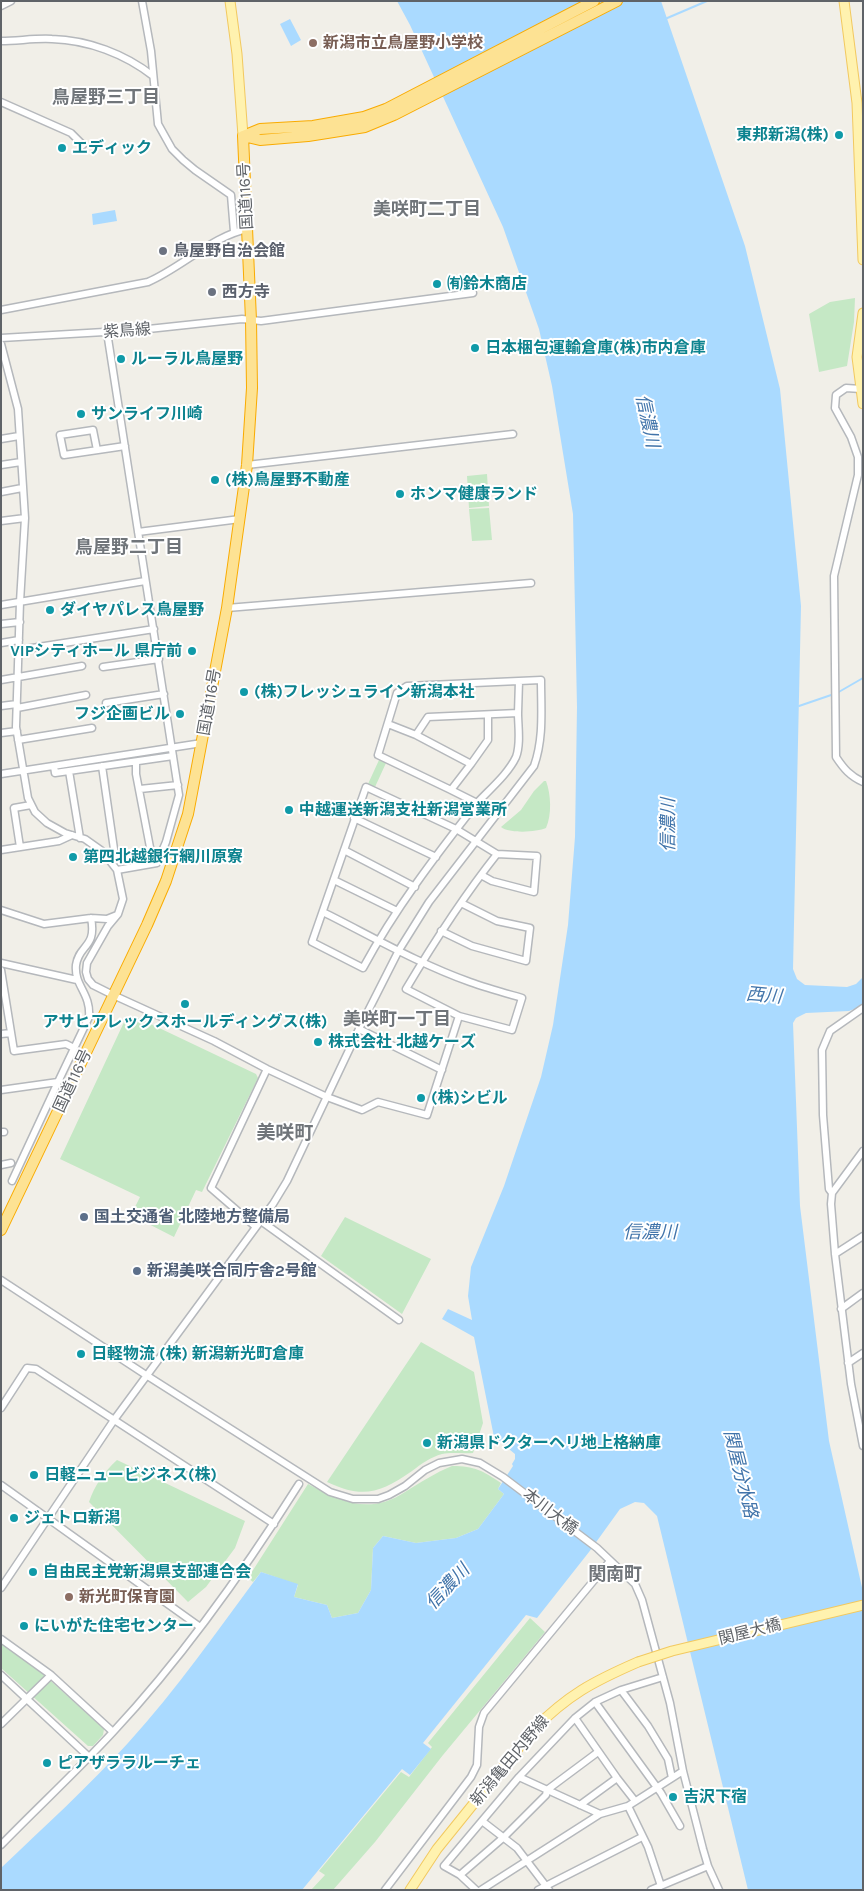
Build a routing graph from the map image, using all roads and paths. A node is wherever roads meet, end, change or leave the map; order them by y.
1 (11, 1) edge
2 (142, 1) edge
3 (230, 1) edge
4 (594, 1) edge
5 (617, 1) edge
6 (844, 1) edge
7 (1, 6) edge
8 (1, 41) edge
9 (154, 76) junction
10 (1, 102) edge
11 (364, 122) junction
12 (243, 136) junction
13 (83, 145) dead end
14 (248, 229) junction
15 (234, 232) junction
16 (863, 260) edge
17 (473, 293) dead end
18 (1, 310) edge
19 (863, 313) edge
20 (252, 320) junction
21 (107, 332) junction
22 (1, 338) edge
23 (1, 344) edge
24 (862, 396) edge
25 (513, 434) dead end
26 (19, 436) junction
27 (1, 439) edge
28 (125, 446) junction
29 (97, 450) junction
30 (21, 462) junction
31 (1, 465) edge
32 (247, 465) junction
33 (22, 488) junction
34 (1, 492) edge
35 (25, 518) junction
36 (240, 519) junction
37 (1, 521) edge
38 (138, 532) junction
39 (145, 581) junction
40 (531, 583) dead end
41 (20, 602) junction
42 (1, 605) edge
43 (227, 608) junction
44 (20, 622) junction
45 (1, 624) edge
46 (154, 629) junction
47 (19, 640) junction
48 (1, 643) edge
49 (19, 650) junction
50 (158, 659) junction
51 (82, 666) dead end
52 (103, 667) dead end
53 (18, 678) junction
54 (1, 680) edge
55 (518, 681) junction
56 (164, 694) junction
57 (86, 696) dead end
58 (106, 703) dead end
59 (1, 706) edge
60 (17, 706) junction
61 (518, 713) junction
62 (488, 715) junction
63 (388, 724) junction
64 (92, 728) dead end
65 (17, 731) junction
66 (1, 734) edge
67 (416, 735) junction
68 (18, 740) junction
69 (202, 743) junction
70 (172, 748) junction
71 (173, 756) junction
72 (136, 762) junction
73 (471, 764) junction
74 (54, 766) junction
75 (102, 766) junction
76 (23, 771) junction
77 (69, 771) junction
78 (1, 774) edge
79 (863, 782) edge
80 (178, 785) junction
81 (140, 789) junction
82 (451, 790) junction
83 (477, 803) junction
84 (32, 805) junction
85 (354, 818) junction
86 (456, 830) junction
87 (72, 835) junction
88 (80, 838) junction
89 (475, 841) junction
90 (20, 847) junction
91 (1, 850) edge
92 (344, 850) junction
93 (497, 854) junction
94 (436, 857) junction
95 (112, 863) junction
96 (153, 864) junction
97 (118, 870) junction
98 (481, 875) junction
99 (334, 880) junction
100 (415, 887) junction
101 (461, 903) junction
102 (1, 910) edge
103 (397, 911) junction
104 (323, 912) junction
105 (118, 914) junction
106 (91, 918) junction
107 (441, 931) junction
108 (379, 940) junction
109 (399, 950) junction
110 (423, 961) junction
111 (1, 963) edge
112 (1, 970) edge
113 (77, 980) junction
114 (113, 995) junction
115 (863, 1008) edge
116 (459, 1016) junction
117 (359, 1029) junction
118 (11, 1033) junction
119 (1, 1034) edge
120 (74, 1048) junction
121 (267, 1069) junction
122 (442, 1070) junction
123 (58, 1082) junction
124 (1, 1090) edge
125 (327, 1097) junction
126 (863, 1151) edge
127 (11, 1164) dead end
128 (1, 1165) edge
129 (12, 1182) dead end
130 (832, 1193) junction
131 (261, 1221) junction
132 (256, 1227) junction
133 (1, 1230) edge
134 (863, 1236) edge
135 (835, 1254) junction
136 (1, 1280) edge
137 (863, 1293) edge
138 (842, 1309) junction
139 (399, 1320) dead end
140 (863, 1353) edge
141 (848, 1363) junction
142 (146, 1375) junction
143 (1, 1408) edge
144 (859, 1412) edge
145 (114, 1420) junction
146 (863, 1446) edge
147 (298, 1484) dead end
148 (1, 1485) edge
149 (48, 1518) junction
150 (274, 1524) junction
151 (610, 1561) junction
152 (1, 1588) edge
153 (863, 1605) edge
154 (200, 1627) junction
155 (1, 1639) edge
156 (638, 1662) joint
157 (1, 1675) edge
158 (51, 1675) junction
159 (663, 1677) junction
160 (621, 1690) junction
161 (27, 1698) junction
162 (595, 1702) junction
163 (575, 1718) junction
164 (1, 1724) edge
165 (113, 1732) junction
166 (598, 1752) junction
167 (88, 1756) junction
168 (683, 1771) junction
169 (519, 1778) junction
170 (616, 1778) junction
171 (672, 1778) junction
172 (657, 1788) junction
173 (546, 1790) junction
174 (635, 1801) junction
175 (580, 1805) junction
176 (628, 1806) junction
177 (600, 1814) junction
178 (482, 1820) junction
179 (680, 1826) dead end
180 (504, 1837) junction
181 (642, 1837) junction
182 (1, 1845) edge
183 (528, 1862) junction
184 (708, 1866) junction
185 (460, 1875) junction
186 (660, 1886) junction
187 (548, 1888) edge
188 (385, 1890) edge
189 (410, 1890) edge
190 (476, 1890) edge
191 (481, 1890) edge
192 (538, 1890) edge
193 (651, 1890) edge
194 (719, 1890) edge

1 - 7 street
2 - 9 street
3 - 12 main road
4 - 11 highway
5 - 11 highway
6 - 16 main road
8 - 9 street
9 - 15 street
10 - 13 street
11 - 12 highway
12 - 14 highway, 国道116号
14 - 15 street
14 - 20 highway, 国道116号
15 - 18 street
17 - 20 street, 紫鳥線
19 - 24 main road
20 - 21 street, 紫鳥線
20 - 32 highway, 国道116号
21 - 22 street, 紫鳥線
21 - 28 street
23 - 26 street
24 - 79 street
25 - 32 street
26 - 27 street
26 - 30 street
28 - 29 street
28 - 38 street
29 - 29 street
30 - 31 street
30 - 33 street
32 - 36 highway, 国道116号
33 - 34 street
33 - 35 street
35 - 37 street
35 - 41 street
36 - 38 street
36 - 43 highway, 国道116号
38 - 39 street
39 - 41 street
39 - 46 street
40 - 43 street
41 - 42 street
41 - 44 street
43 - 69 highway, 国道116号
44 - 45 street
44 - 47 street
46 - 49 street
46 - 50 street
47 - 48 street
47 - 49 street
49 - 53 street
50 - 52 street
50 - 56 street
51 - 53 street
53 - 54 street
53 - 60 street
55 - 61 street
55 - 63 street
55 - 89 street
56 - 58 street
56 - 70 street
57 - 60 street
59 - 60 street
60 - 65 street
61 - 62 street
61 - 83 street
62 - 67 street
62 - 73 street
63 - 67 street
63 - 82 street
64 - 68 street
65 - 66 street
65 - 68 street
67 - 73 street
68 - 76 street
69 - 70 street
69 - 114 highway, 国道116号
70 - 71 street
70 - 74 street
71 - 72 street
71 - 80 street
72 - 75 street
72 - 81 street
73 - 82 street
74 - 76 street
74 - 77 street
75 - 77 street
75 - 95 street
76 - 78 street
76 - 84 street
77 - 88 street
80 - 81 street
80 - 96 street
81 - 96 street
82 - 83 street
83 - 86 street
84 - 87 street
84 - 90 street
85 - 86 street
85 - 92 street
85 - 94 street
86 - 89 street
86 - 94 street
87 - 88 street
87 - 90 street
88 - 95 street
89 - 93 street
89 - 109 street
90 - 91 street
92 - 99 street
92 - 100 street
93 - 98 street
93 - 98 street
94 - 100 street
95 - 97 street
96 - 97 street
97 - 105 street
98 - 101 street
99 - 103 street
99 - 104 street
100 - 103 street
101 - 107 street
101 - 107 street
102 - 106 street
103 - 108 street
104 - 108 street
104 - 108 street
105 - 106 street
105 - 114 street
106 - 113 street
107 - 110 street
108 - 109 street
109 - 110 street
109 - 117 street
110 - 116 street
110 - 116 street
111 - 113 street
112 - 118 street
113 - 120 street
114 - 121 street
114 - 133 highway, 国道116号
115 - 130 street
116 - 122 street
117 - 122 street
117 - 125 street
118 - 119 street
118 - 120 street
120 - 123 street
121 - 125 street
121 - 132 street
122 - 125 street
123 - 124 street
123 - 129 street
125 - 131 street
126 - 130 street
127 - 128 street
130 - 135 street
131 - 132 street
131 - 139 street
132 - 142 street
134 - 135 street
135 - 138 street
136 - 142 street, 本川大橋
137 - 138 street
138 - 141 street
140 - 141 street
141 - 144 street
142 - 145 street
142 - 151 street, 本川大橋
143 - 145 street
144 - 146 street
145 - 149 street
145 - 150 street
147 - 150 street
148 - 149 street
149 - 152 street
149 - 154 street
150 - 154 street
151 - 159 street, 本川大橋
151 - 188 street
153 - 156 main road, 関屋大橋, bridge
154 - 165 street
155 - 158 street
156 - 189 main road, 新潟亀田内野線
157 - 161 street
158 - 161 street
158 - 165 street
159 - 160 street
159 - 168 street, 本川大橋
160 - 162 street
160 - 171 street
161 - 164 street
161 - 167 street
162 - 163 street
162 - 172 street
163 - 166 street
163 - 169 street
165 - 167 street
166 - 170 street
166 - 173 street
167 - 182 street
168 - 171 street
168 - 184 street, 本川大橋
169 - 173 street
169 - 178 street
170 - 174 street
170 - 175 street
171 - 172 street
172 - 174 street
172 - 179 street
173 - 175 street
173 - 180 street
174 - 176 street
175 - 177 street
176 - 177 street
176 - 181 street
177 - 183 street
178 - 180 street
178 - 185 street
180 - 183 street
180 - 185 street
181 - 186 street
181 - 187 street
183 - 187 street
183 - 191 street
184 - 186 street
184 - 194 street, 本川大橋
185 - 190 street
186 - 193 street
187 - 192 street

